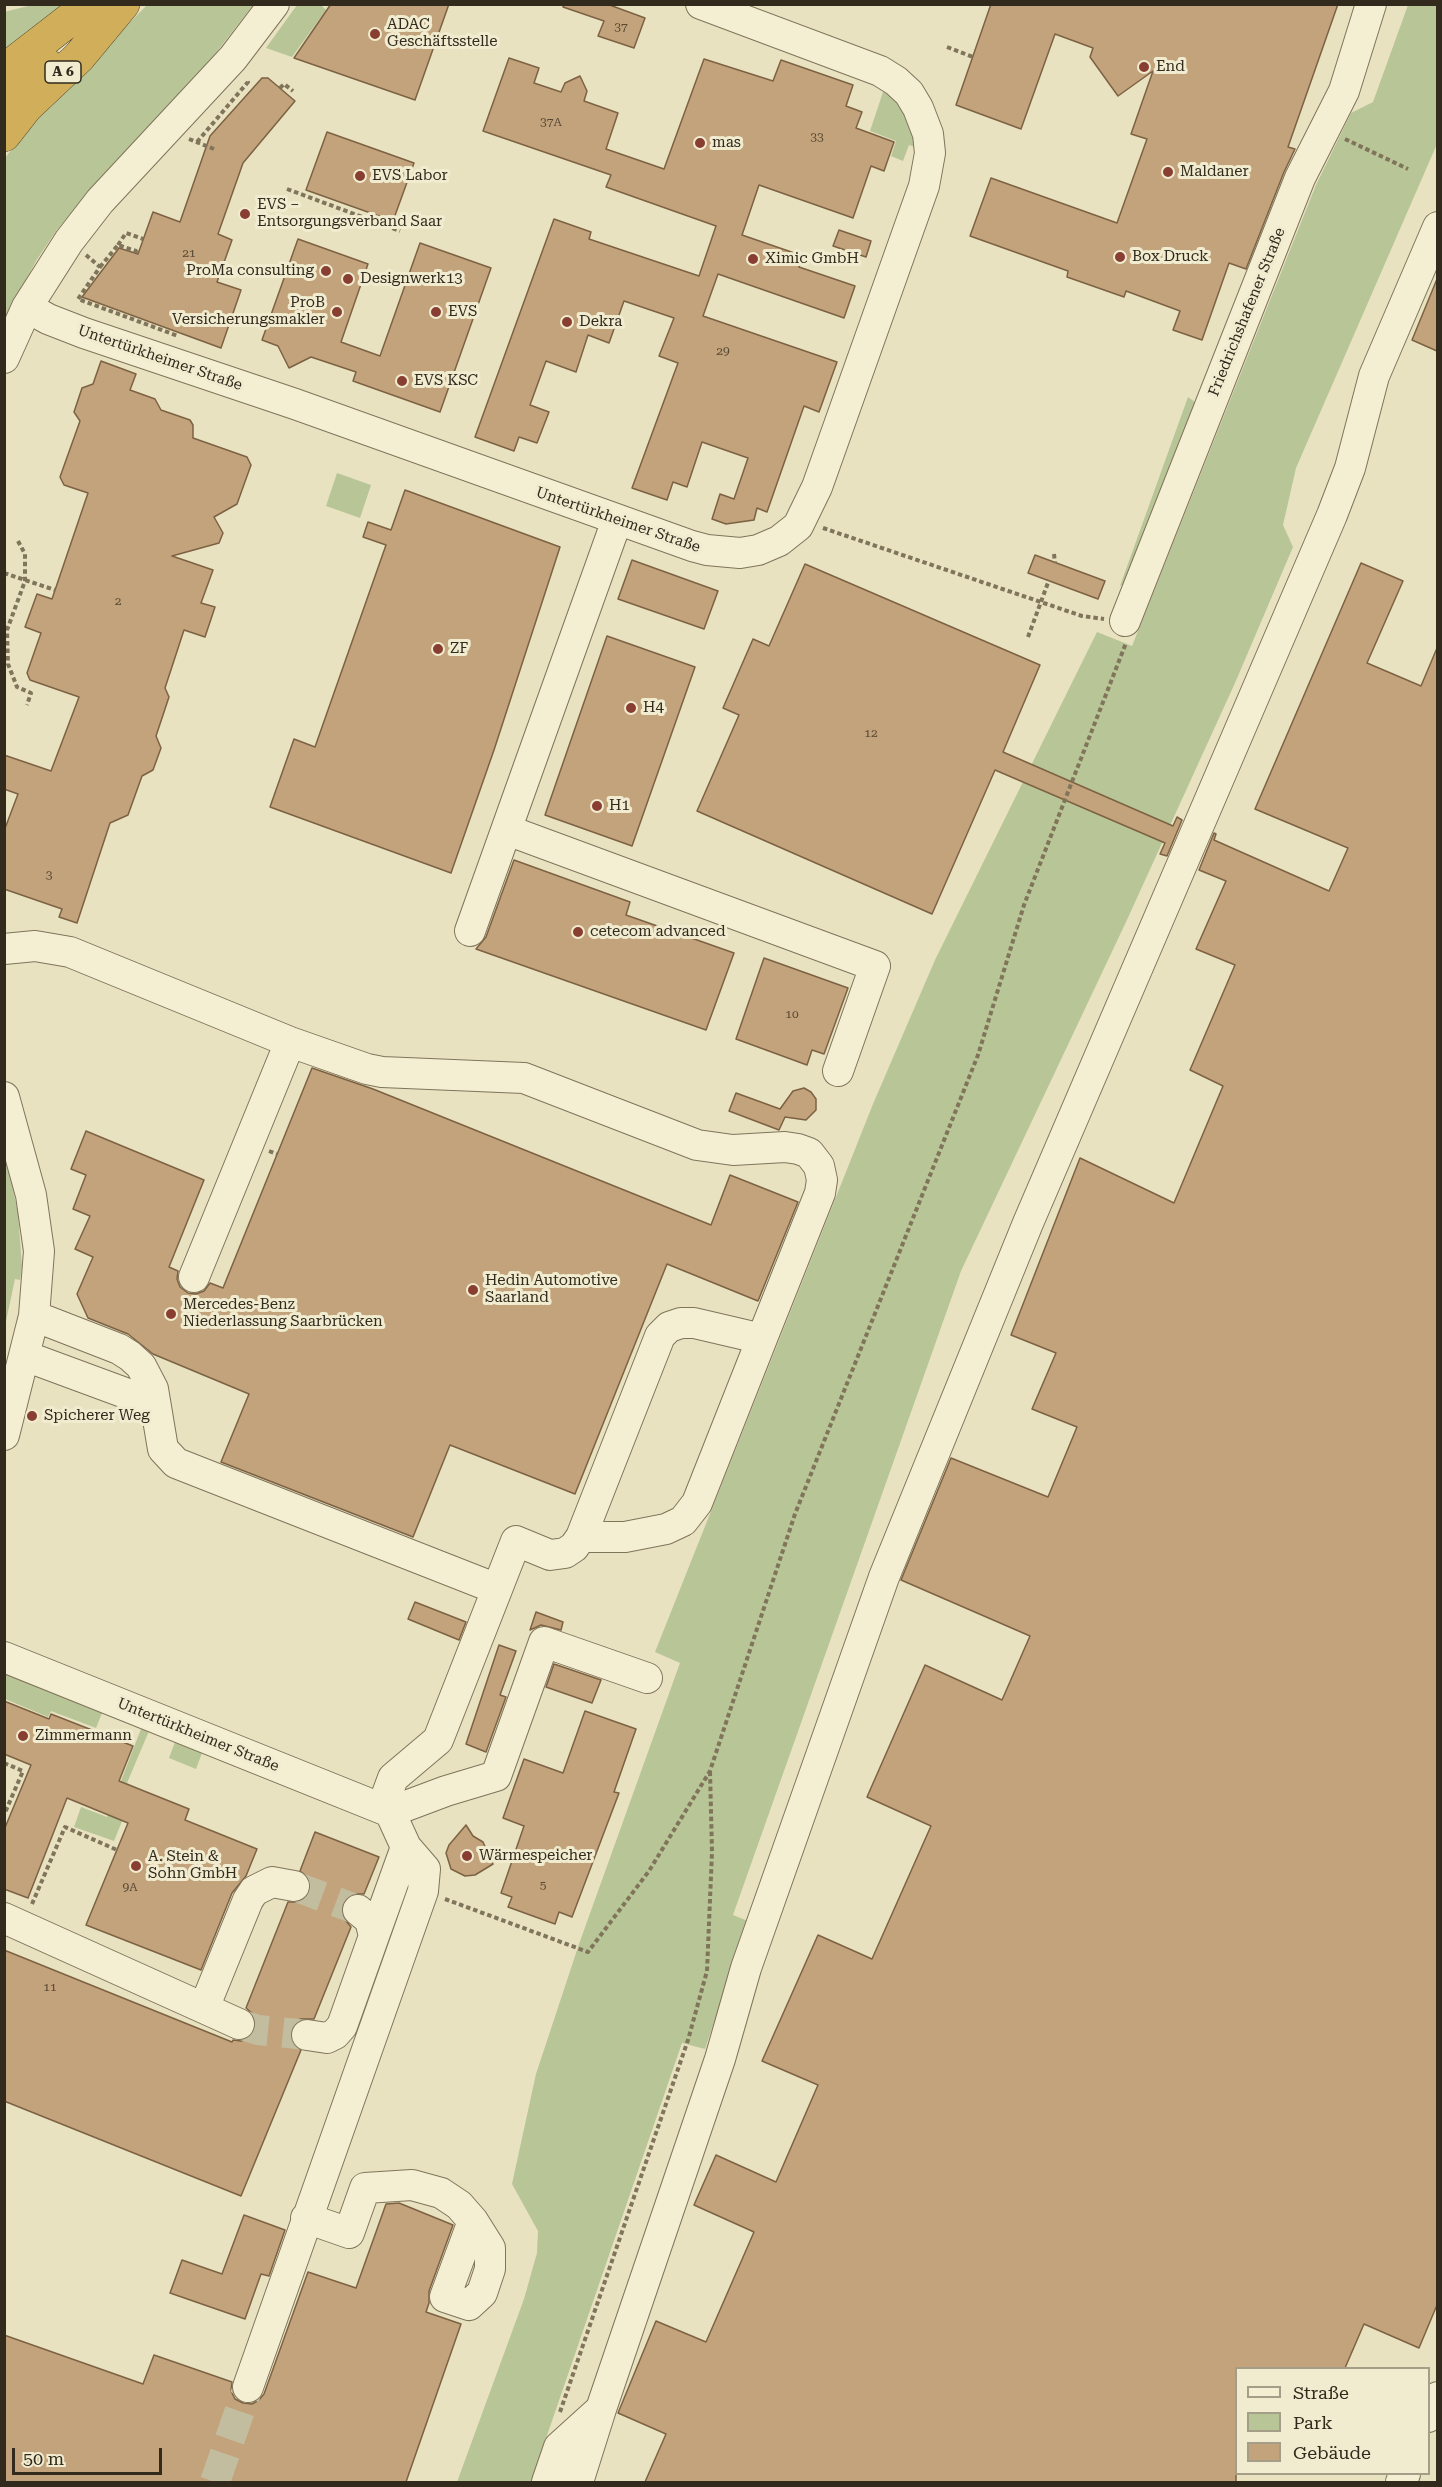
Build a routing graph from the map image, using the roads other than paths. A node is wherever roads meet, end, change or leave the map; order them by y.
1 (274, 4) edge
2 (701, 4) edge
3 (1371, 4) edge
4 (111, 6) edge
5 (4, 70) edge
6 (4, 94) edge
7 (4, 135) edge
8 (1437, 227) edge
9 (27, 307) junction
10 (4, 358) edge
11 (617, 520) junction
12 (1126, 633) road end
13 (507, 830) junction
14 (470, 931) dead end
15 (4, 949) edge
16 (290, 1042) junction
17 (838, 1071) dead end
18 (4, 1097) edge
19 (194, 1277) dead end
20 (34, 1316) junction
21 (763, 1336) junction
22 (24, 1356) junction
23 (154, 1404) junction
24 (4, 1435) edge
25 (581, 1537) junction
26 (497, 1589) junction
27 (4, 1657) edge
28 (647, 1678) dead end
29 (386, 1810) junction
30 (406, 1847) junction
31 (294, 1886) tunnel mouth
32 (358, 1910) tunnel mouth
33 (4, 1918) edge
34 (374, 1936) junction
35 (204, 2008) junction
36 (239, 2024) tunnel mouth
37 (307, 2035) tunnel mouth
38 (306, 2218) junction
39 (473, 2221) dead end
40 (248, 2387) tunnel mouth
41 (1437, 2397) edge
42 (601, 2409) junction
43 (1430, 2413) edge
44 (547, 2482) edge
45 (578, 2482) edge

1 - 9 street
2 - 11 street, Untertürkheimer Straße
3 - 12 street, Friedrichshafener Straße
4 - 5 highway, A 6
4 - 6 highway, A 6
4 - 7 highway, A 6
8 - 42 street
9 - 10 street
9 - 11 street, Untertürkheimer Straße
11 - 13 street
13 - 14 street
13 - 17 street
15 - 16 street
16 - 19 street
16 - 21 street
18 - 20 street
20 - 22 street
20 - 23 street
21 - 25 street
21 - 25 street
22 - 23 street
22 - 24 street
23 - 26 street
25 - 26 street
26 - 29 street
27 - 29 street, Untertürkheimer Straße
28 - 29 street
29 - 30 street
30 - 34 street
30 - 38 street
31 - 35 street
32 - 34 street
33 - 35 street
34 - 37 street
35 - 36 street
38 - 39 street
38 - 40 street
41 - 43 street
42 - 44 street
42 - 45 street

